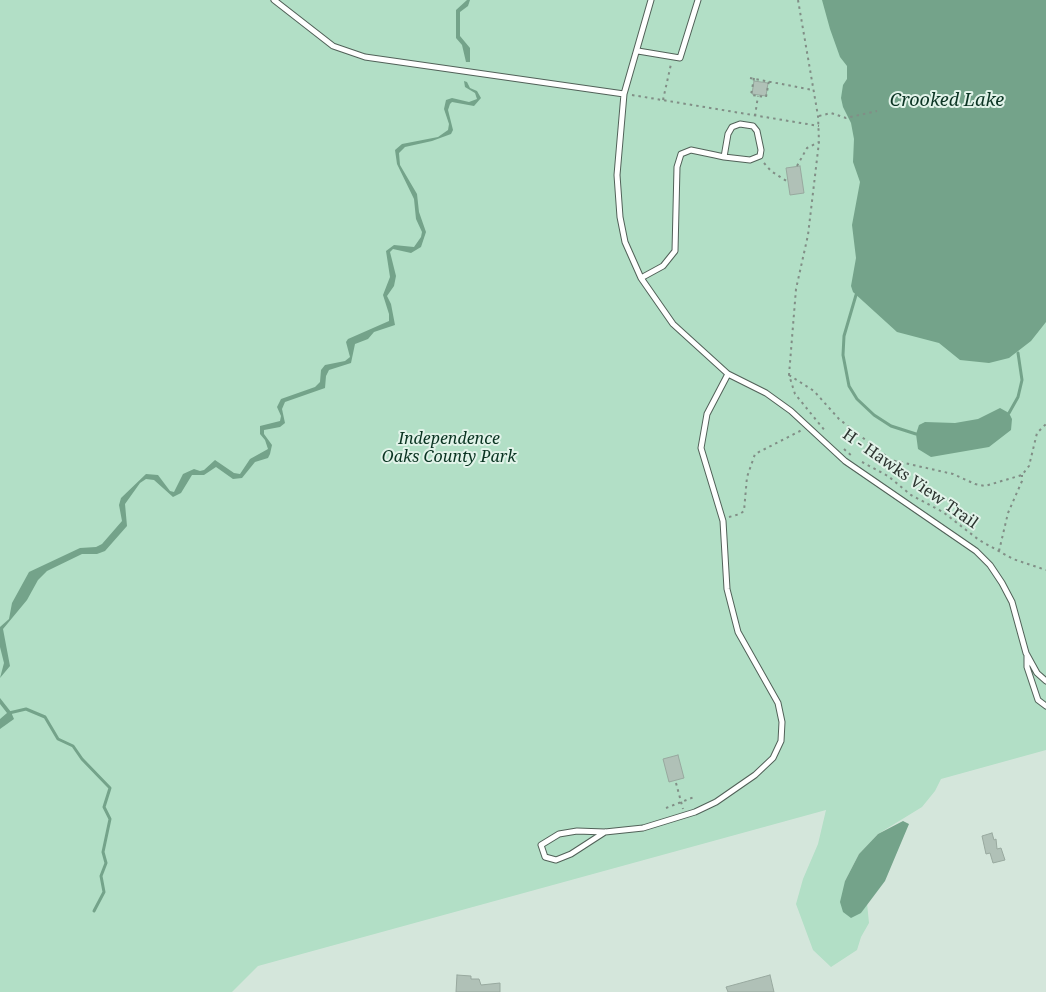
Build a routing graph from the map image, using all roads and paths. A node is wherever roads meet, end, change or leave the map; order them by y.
1 (274, 0) edge
2 (651, 0) edge
3 (698, 0) edge
4 (798, 0) edge
5 (638, 51) junction
6 (672, 57) junction
7 (750, 78) dead end
8 (754, 78) junction
9 (769, 81) junction
10 (813, 90) junction
11 (624, 94) junction
12 (758, 96) junction
13 (663, 100) dead end
14 (877, 110) dead end
15 (755, 116) dead end
16 (818, 116) junction
17 (819, 142) junction
18 (724, 156) junction
19 (760, 156) junction
20 (797, 166) dead end
21 (788, 182) dead end
22 (641, 278) junction
23 (728, 374) junction
24 (789, 375) junction
25 (816, 420) junction
26 (810, 424) dead end
27 (1046, 424) edge
28 (805, 428) dead end
29 (828, 434) dead end
30 (841, 446) dead end
31 (854, 457) dead end
32 (861, 462) dead end
33 (1022, 476) junction
34 (722, 518) junction
35 (999, 551) junction
36 (1046, 570) edge
37 (1026, 653) junction
38 (1046, 681) edge
39 (1046, 706) edge
40 (676, 783) dead end
41 (694, 797) dead end
42 (682, 803) junction
43 (666, 808) dead end
44 (686, 816) junction
45 (605, 832) junction

1 - 11 lane
2 - 5 lane
3 - 6 lane
4 - 10 path
5 - 6 lane
5 - 11 lane
6 - 13 path
7 - 8 path
8 - 9 path
8 - 12 path
9 - 10 path
9 - 12 path
10 - 16 path
11 - 22 lane
12 - 15 path
14 - 16 path
16 - 17 path
17 - 20 path
17 - 24 path
18 - 19 lane
18 - 19 lane
18 - 22 lane
19 - 21 path
22 - 23 lane
23 - 34 lane
23 - 37 lane
24 - 25 path, H - Hawks View Trail
24 - 33 path
25 - 26 path
25 - 29 path, H - Hawks View Trail
27 - 33 path
28 - 34 path
30 - 31 path, H - Hawks View Trail
32 - 35 path, H - Hawks View Trail
33 - 35 path
34 - 44 lane
35 - 36 path, H - Hawks View Trail
37 - 38 lane
37 - 39 lane
40 - 42 path
41 - 42 path
42 - 43 path
42 - 44 path
44 - 45 lane
45 - 45 lane

